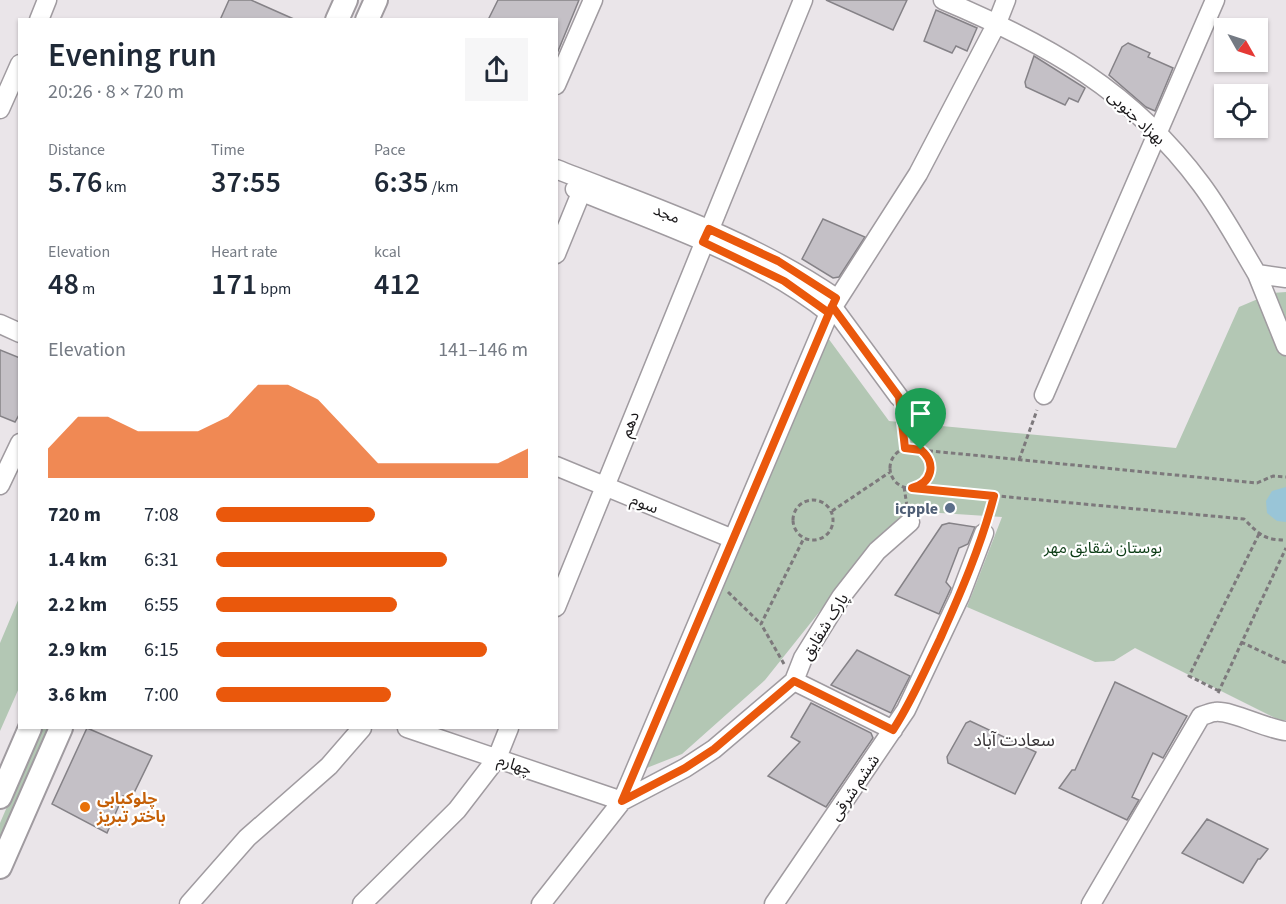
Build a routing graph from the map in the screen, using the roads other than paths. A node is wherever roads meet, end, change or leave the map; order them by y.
1 (47, 0) edge
2 (346, 0) edge
3 (376, 0) edge
4 (593, 0) edge
5 (803, 0) edge
6 (944, 0) edge
7 (1006, 0) edge
8 (1215, 0) edge
9 (40, 18) edge
10 (338, 18) edge
11 (368, 18) edge
12 (997, 23) junction
13 (18, 68) edge
14 (558, 80) edge
15 (0, 108) edge
16 (1157, 135) junction
17 (558, 170) edge
18 (558, 182) edge
19 (583, 186) junction
20 (706, 236) junction
21 (558, 249) edge
22 (1257, 274) junction
23 (1286, 278) edge
24 (833, 306) junction
25 (0, 324) edge
26 (18, 332) edge
27 (1286, 346) edge
28 (1044, 394) road end
29 (899, 397) road end
30 (18, 447) edge
31 (558, 467) edge
32 (0, 485) edge
33 (604, 486) junction
34 (910, 522) dead end
35 (984, 533) road end
36 (733, 539) junction
37 (558, 602) edge
38 (794, 681) junction
39 (30, 729) edge
40 (61, 729) edge
41 (361, 729) edge
42 (410, 729) edge
43 (509, 729) edge
44 (893, 730) junction
45 (1286, 731) edge
46 (497, 758) junction
47 (0, 797) edge
48 (622, 801) junction
49 (0, 867) edge
50 (189, 904) edge
51 (362, 904) edge
52 (541, 904) edge
53 (774, 904) edge
54 (1091, 904) edge

1 - 9 street
2 - 10 main road
3 - 11 main road
4 - 14 street
5 - 20 street, دهم
6 - 12 street, بهزاد جنوبی
7 - 12 street
8 - 16 street
12 - 16 street, بهزاد جنوبی
12 - 24 street
13 - 15 street
16 - 22 street, بهزاد جنوبی
16 - 28 street
17 - 19 street, مجد
18 - 19 street, مجد
19 - 20 street, مجد
19 - 21 street
20 - 24 street, مجد
20 - 33 street, دهم
22 - 23 street
22 - 27 street, بهزاد جنوبی
24 - 29 street, مجد
24 - 36 street
25 - 26 street
30 - 32 street
31 - 33 street, سوم
33 - 36 street, سوم
33 - 37 street, دهم
34 - 38 street, پارک شقایق
35 - 44 street, ششم شرقی
36 - 48 street
38 - 44 street
38 - 48 street, پارک شقایق
39 - 47 main road
40 - 49 main road
41 - 50 street
42 - 46 street, چهارم
43 - 46 street
44 - 53 street, ششم شرقی
45 - 54 street
46 - 48 street, چهارم
46 - 51 street
48 - 52 street

